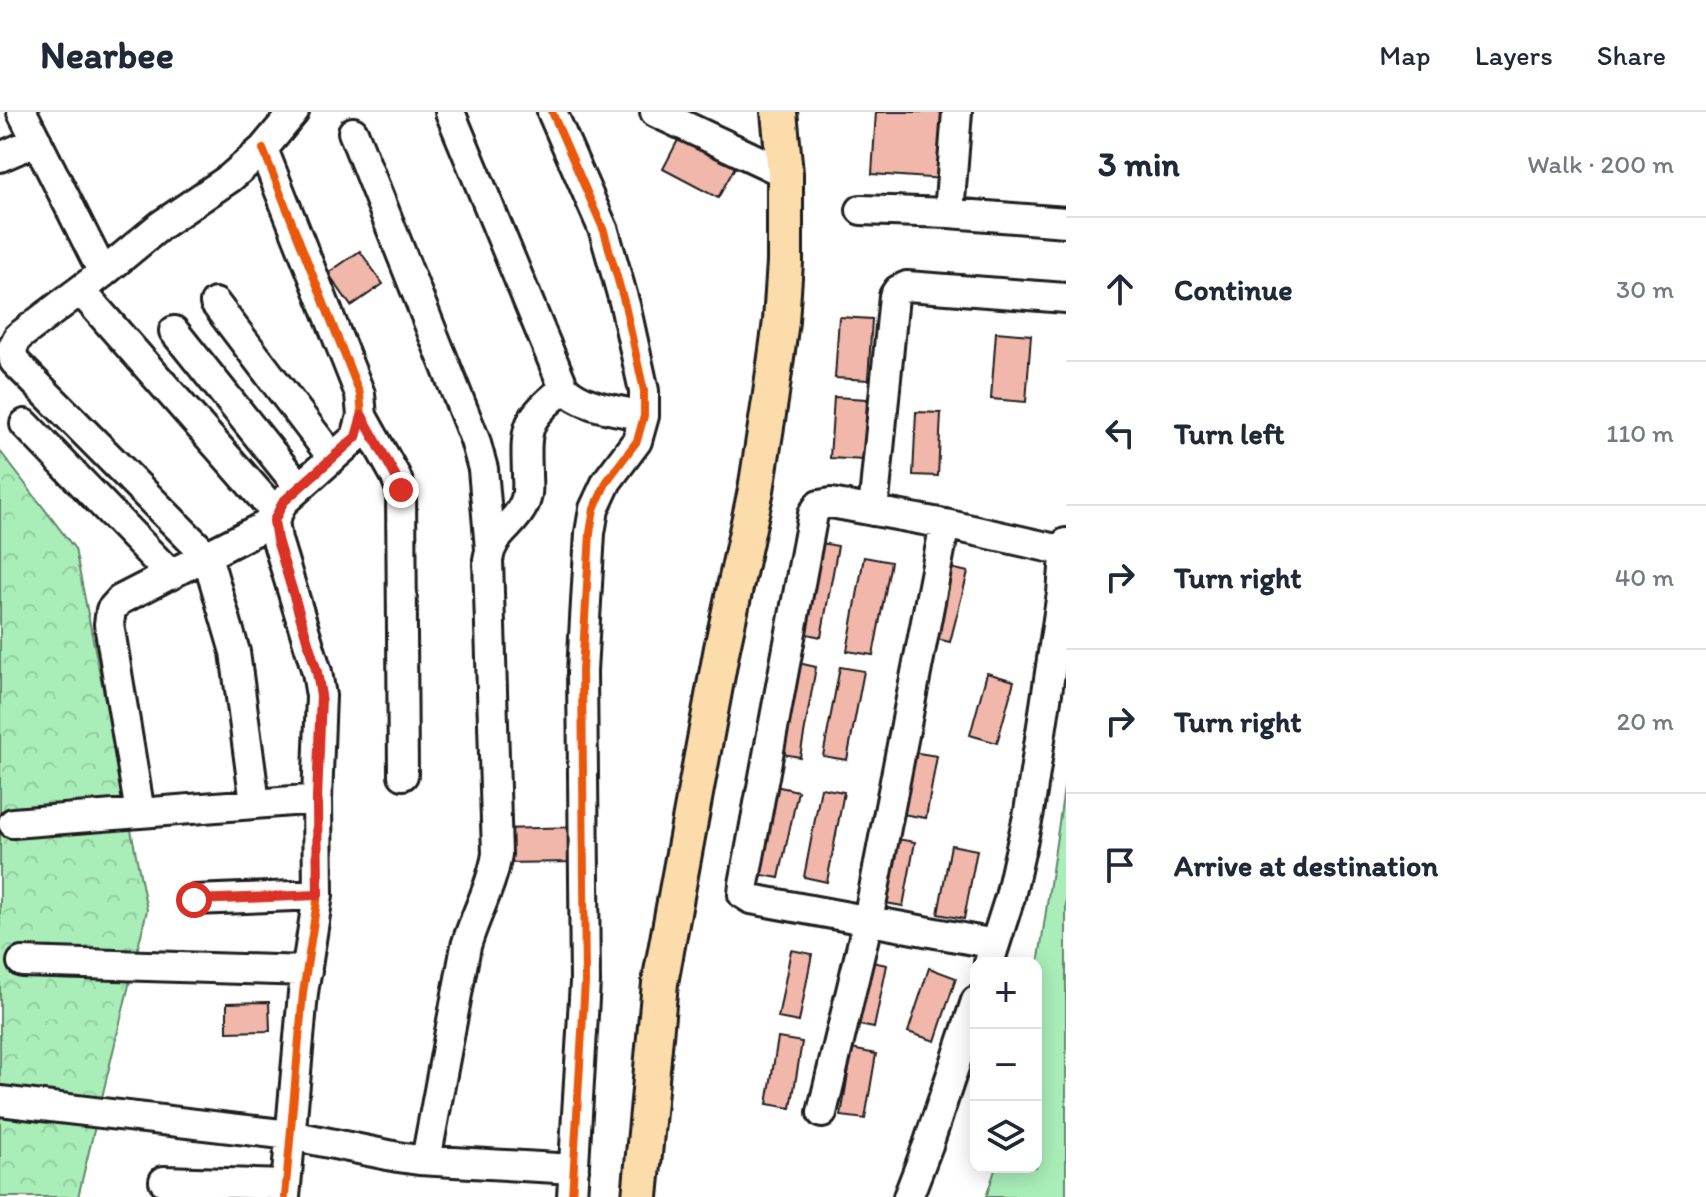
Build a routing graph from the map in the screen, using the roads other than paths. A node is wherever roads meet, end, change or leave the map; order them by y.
1 (22, 112) edge
2 (294, 112) edge
3 (450, 112) edge
4 (552, 112) edge
5 (655, 112) edge
6 (779, 112) edge
7 (957, 112) edge
8 (353, 132) dead end
9 (37, 141) junction
10 (263, 149) junction
11 (0, 157) edge
12 (785, 173) junction
13 (861, 210) dead end
14 (949, 213) junction
15 (1066, 222) edge
16 (103, 273) junction
17 (81, 291) junction
18 (1066, 298) edge
19 (215, 303) dead end
20 (174, 331) dead end
21 (564, 388) junction
22 (362, 416) junction
23 (644, 416) junction
24 (25, 424) dead end
25 (332, 457) junction
26 (299, 487) junction
27 (873, 511) junction
28 (276, 517) junction
29 (945, 524) junction
30 (1066, 543) edge
31 (490, 549) junction
32 (1065, 551) edge
33 (207, 556) junction
34 (171, 575) junction
35 (403, 775) dead end
36 (317, 799) junction
37 (255, 803) junction
38 (140, 813) junction
39 (13, 823) dead end
40 (318, 895) junction
41 (194, 900) dead end
42 (868, 920) junction
43 (992, 953) edge
44 (22, 962) dead end
45 (307, 971) junction
46 (970, 1019) edge
47 (0, 1101) edge
48 (822, 1113) dead end
49 (290, 1135) junction
50 (426, 1160) junction
51 (574, 1169) junction
52 (164, 1181) dead end
53 (285, 1191) edge
54 (572, 1197) edge
55 (640, 1197) edge
56 (908, 1197) edge

1 - 9 street
2 - 10 street
3 - 21 street
4 - 23 street
5 - 12 street
6 - 12 main road
7 - 14 street
8 - 31 street
9 - 11 street
9 - 16 street
10 - 16 street
10 - 22 street
12 - 55 main road
13 - 14 street
14 - 15 street
16 - 17 street
17 - 28 street
17 - 33 street
18 - 27 street
19 - 25 street
20 - 26 street
21 - 23 street
21 - 31 street
22 - 25 street
22 - 35 street
23 - 51 street
24 - 34 street
25 - 26 street
26 - 28 street
27 - 29 street
27 - 42 street
28 - 33 street
28 - 36 street
29 - 32 street
29 - 42 street
30 - 32 street
31 - 50 street
32 - 43 street
33 - 34 street
33 - 37 street
34 - 38 street
36 - 37 street
36 - 40 street
37 - 38 street
38 - 39 street
40 - 41 street
40 - 45 street
42 - 43 street
42 - 48 street
44 - 45 street
45 - 49 street
46 - 56 street
47 - 49 street
49 - 50 street
49 - 53 street
50 - 51 street
51 - 54 street
52 - 53 street

